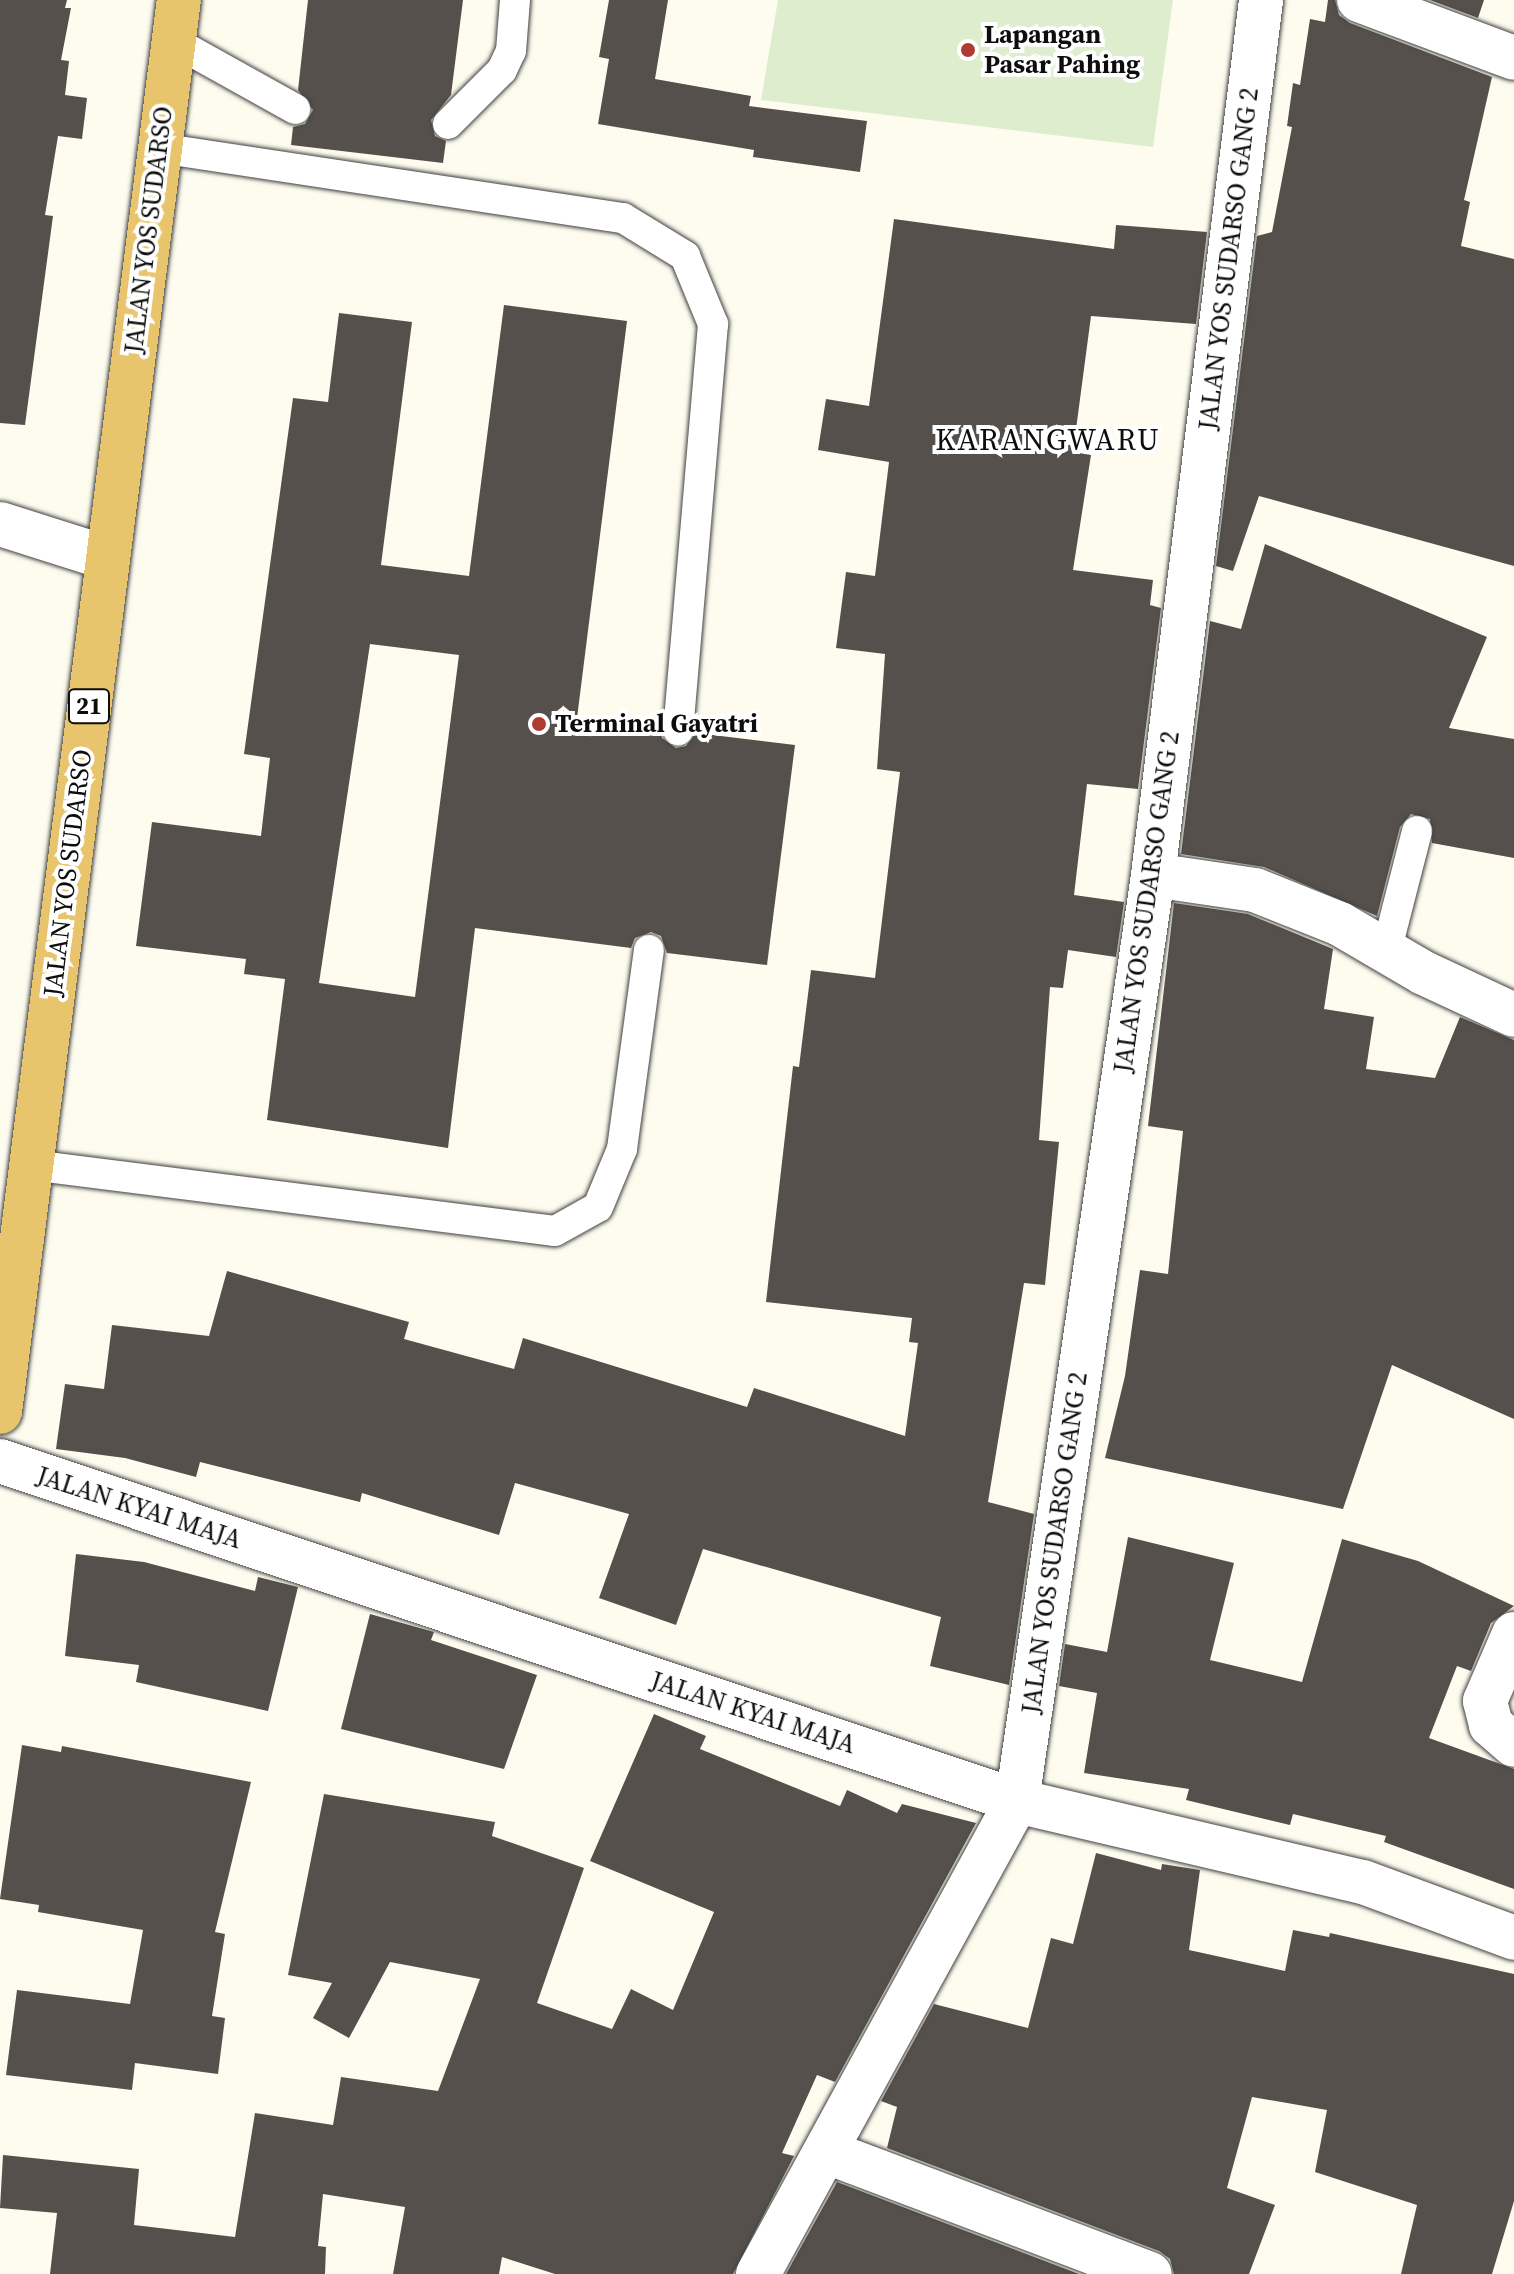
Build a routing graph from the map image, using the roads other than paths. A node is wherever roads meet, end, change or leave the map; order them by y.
1 (515, 0) edge
2 (1261, 0) edge
3 (1359, 0) edge
4 (176, 20) edge
5 (1514, 58) edge
6 (295, 109) dead end
7 (448, 124) dead end
8 (159, 148) junction
9 (0, 524) edge
10 (107, 558) junction
11 (678, 730) dead end
12 (1417, 831) dead end
13 (1153, 875) junction
14 (649, 950) dead end
15 (1386, 952) junction
16 (1514, 1015) edge
17 (31, 1165) junction
18 (0, 1412) edge
19 (0, 1461) edge
20 (1514, 1634) edge
21 (1514, 1745) edge
22 (1017, 1801) junction
23 (1512, 1931) edge
24 (827, 2152) junction
25 (758, 2274) edge
26 (1150, 2274) edge

1 - 7 lane
2 - 13 street, JALAN YOS SUDARSO GANG 2
3 - 5 street
4 - 6 lane
4 - 8 highway, JALAN YOS SUDARSO / 21
8 - 10 highway, JALAN YOS SUDARSO / 21
8 - 11 lane
9 - 10 street
10 - 17 highway, JALAN YOS SUDARSO / 21
12 - 15 lane
13 - 15 street
13 - 22 street, JALAN YOS SUDARSO GANG 2
14 - 17 lane
15 - 16 street
17 - 18 highway, JALAN YOS SUDARSO / 21
19 - 22 street, JALAN KYAI MAJA
20 - 21 street
22 - 23 street, JALAN KYAI MAJA
22 - 24 street
24 - 25 street
24 - 26 street

